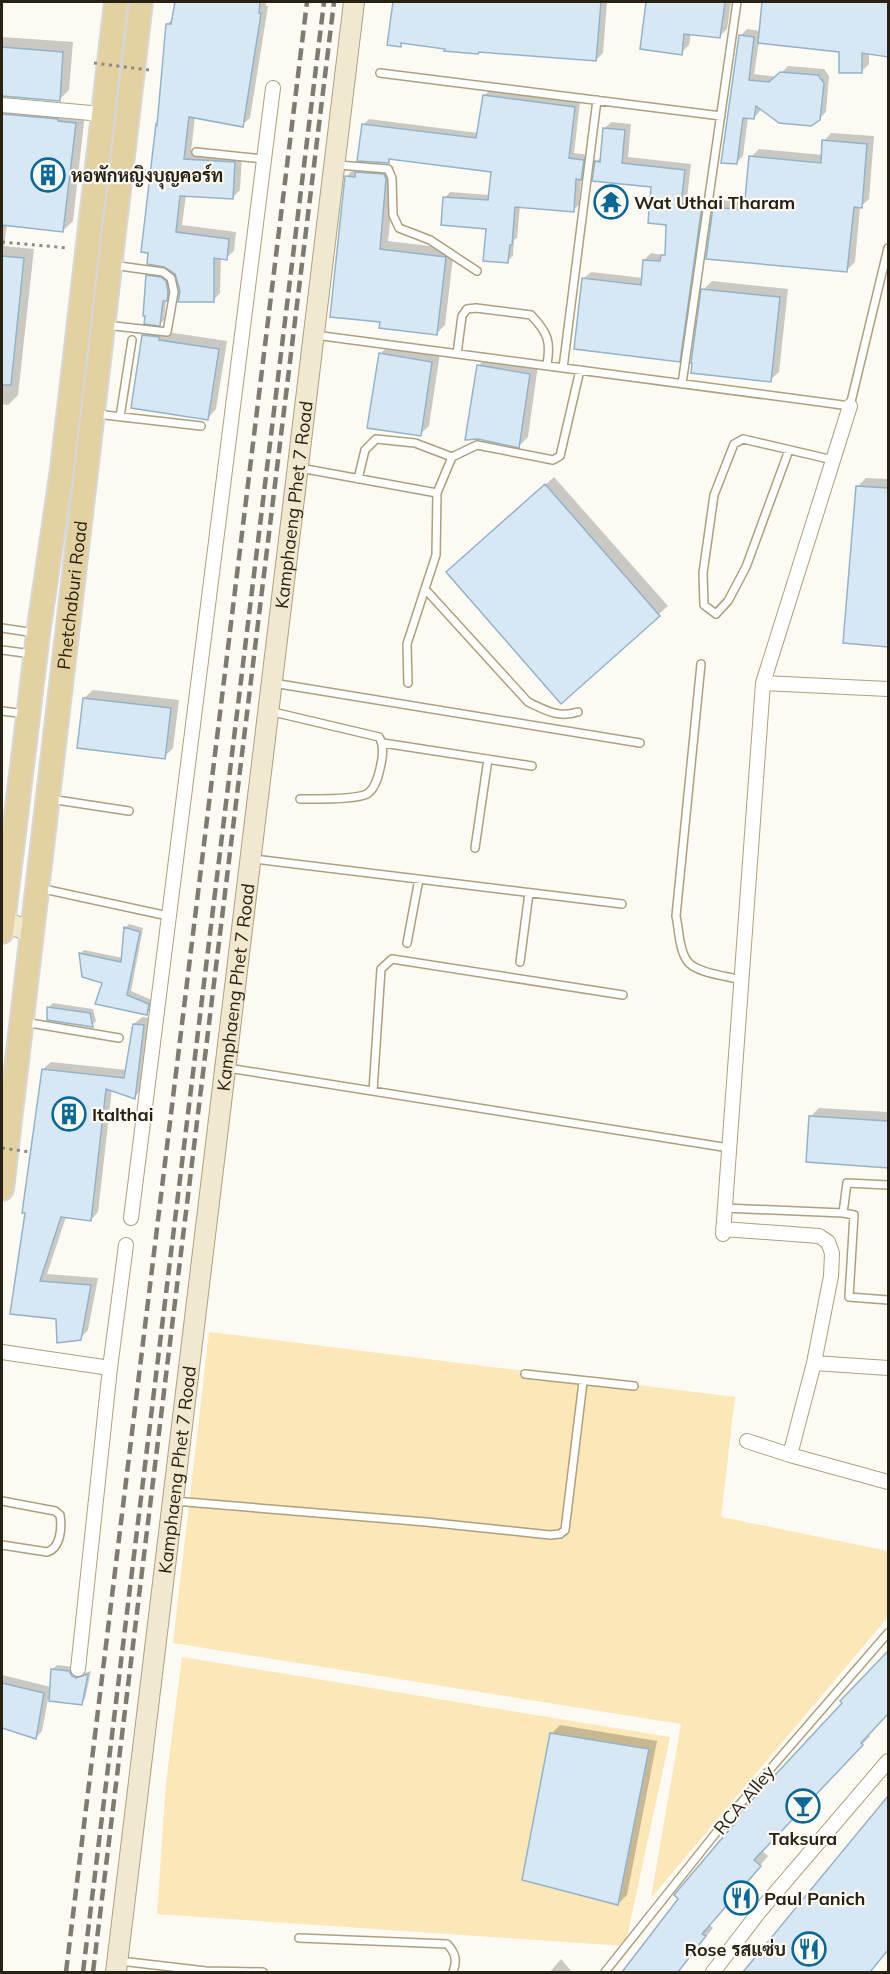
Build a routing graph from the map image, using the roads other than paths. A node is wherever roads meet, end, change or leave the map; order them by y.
1 (116, 2) edge
2 (141, 2) edge
3 (354, 2) edge
4 (737, 2) edge
5 (380, 73) dead end
6 (273, 88) dead end
7 (597, 99) junction
8 (2, 105) edge
9 (102, 114) junction
10 (721, 116) junction
11 (196, 152) dead end
12 (264, 159) junction
13 (335, 165) junction
14 (888, 248) edge
15 (477, 271) dead end
16 (110, 272) junction
17 (83, 279) junction
18 (104, 325) junction
19 (315, 334) junction
20 (132, 340) dead end
21 (458, 354) junction
22 (547, 365) junction
23 (563, 368) junction
24 (580, 370) junction
25 (682, 384) junction
26 (850, 406) junction
27 (93, 414) junction
28 (120, 417) junction
29 (201, 426) dead end
30 (789, 450) junction
31 (452, 457) junction
32 (833, 460) junction
33 (299, 468) junction
34 (358, 479) junction
35 (437, 493) junction
36 (425, 590) junction
37 (2, 628) edge
38 (36, 644) junction
39 (2, 650) edge
40 (701, 664) dead end
41 (273, 683) junction
42 (763, 683) junction
43 (408, 684) dead end
44 (888, 689) edge
45 (2, 711) edge
46 (269, 711) junction
47 (578, 712) dead end
48 (28, 715) junction
49 (383, 743) junction
50 (640, 743) dead end
51 (488, 759) junction
52 (532, 766) dead end
53 (48, 799) junction
54 (300, 799) dead end
55 (129, 811) dead end
56 (475, 848) dead end
57 (251, 859) junction
58 (419, 879) junction
59 (37, 888) junction
60 (529, 893) junction
61 (622, 904) dead end
62 (168, 916) junction
63 (2, 925) edge
64 (32, 932) junction
65 (406, 943) dead end
66 (520, 962) dead end
67 (741, 980) junction
68 (623, 995) dead end
69 (21, 1022) junction
70 (119, 1038) dead end
71 (226, 1067) junction
72 (373, 1091) junction
73 (729, 1148) junction
74 (888, 1185) edge
75 (2, 1189) edge
76 (724, 1208) junction
77 (843, 1213) junction
78 (131, 1218) dead end
79 (126, 1245) dead end
80 (888, 1300) edge
81 (2, 1352) edge
82 (814, 1363) junction
83 (110, 1368) junction
84 (888, 1368) edge
85 (525, 1374) dead end
86 (583, 1382) junction
87 (634, 1386) dead end
88 (747, 1441) dead end
89 (790, 1455) junction
90 (888, 1482) edge
91 (2, 1501) edge
92 (173, 1501) junction
93 (2, 1545) edge
94 (888, 1633) edge
95 (78, 1669) dead end
96 (888, 1761) edge
97 (299, 1938) dead end
98 (116, 1967) edge
99 (263, 1972) edge
100 (453, 1972) edge
101 (605, 1972) edge
102 (713, 1972) edge

1 - 9 main road, Phetchaburi Road
2 - 16 main road, Phetchaburi Road
3 - 13 street, Kamphaeng Phet 7 Road
4 - 10 lane
5 - 7 lane
6 - 12 street
7 - 10 lane
7 - 23 lane
8 - 9 street
9 - 17 main road, Phetchaburi Road
10 - 25 lane
11 - 12 lane
12 - 62 street
13 - 15 lane
13 - 19 street, Kamphaeng Phet 7 Road
14 - 26 lane
16 - 17 main road
16 - 18 main road, Phetchaburi Road
16 - 18 lane
17 - 38 main road, Phetchaburi Road
18 - 27 main road, Phetchaburi Road
19 - 21 lane
19 - 33 street, Kamphaeng Phet 7 Road
20 - 28 lane
21 - 22 lane
21 - 22 lane
22 - 23 lane
23 - 24 lane
24 - 25 lane
24 - 31 lane
25 - 26 lane
26 - 32 street
27 - 28 lane
27 - 53 main road, Phetchaburi Road
28 - 29 lane
30 - 30 lane
30 - 32 lane
31 - 34 lane
31 - 35 lane
32 - 42 street
33 - 34 lane
33 - 41 street, Kamphaeng Phet 7 Road
34 - 35 lane
35 - 36 lane
36 - 43 lane
36 - 47 lane
37 - 38 lane
38 - 39 lane
38 - 48 main road, Phetchaburi Road
40 - 67 lane
41 - 46 street, Kamphaeng Phet 7 Road
41 - 50 lane
42 - 44 street
42 - 67 street
45 - 48 lane
46 - 49 lane
46 - 57 street, Kamphaeng Phet 7 Road
48 - 63 main road, Phetchaburi Road
49 - 51 lane
49 - 54 lane
51 - 52 lane
51 - 56 lane
53 - 55 lane
53 - 59 main road, Phetchaburi Road
57 - 58 lane
57 - 71 street, Kamphaeng Phet 7 Road
58 - 60 lane
58 - 65 lane
59 - 62 lane
59 - 64 main road, Phetchaburi Road
60 - 61 lane
60 - 66 lane
62 - 78 street
63 - 64 street
64 - 69 main road, Phetchaburi Road
67 - 73 street
68 - 72 lane
69 - 70 lane
69 - 75 main road, Phetchaburi Road
71 - 72 lane
71 - 92 street, Kamphaeng Phet 7 Road
72 - 73 lane
73 - 76 street
74 - 77 lane
76 - 77 lane
76 - 82 street
77 - 80 lane
79 - 83 street
81 - 83 street
82 - 84 street
82 - 89 street
83 - 95 street
85 - 86 lane
86 - 87 lane
86 - 92 lane
88 - 89 street
89 - 90 street
91 - 93 lane
92 - 98 street, Kamphaeng Phet 7 Road
94 - 101 lane, RCA Alley
96 - 102 street
97 - 100 lane
98 - 99 lane

